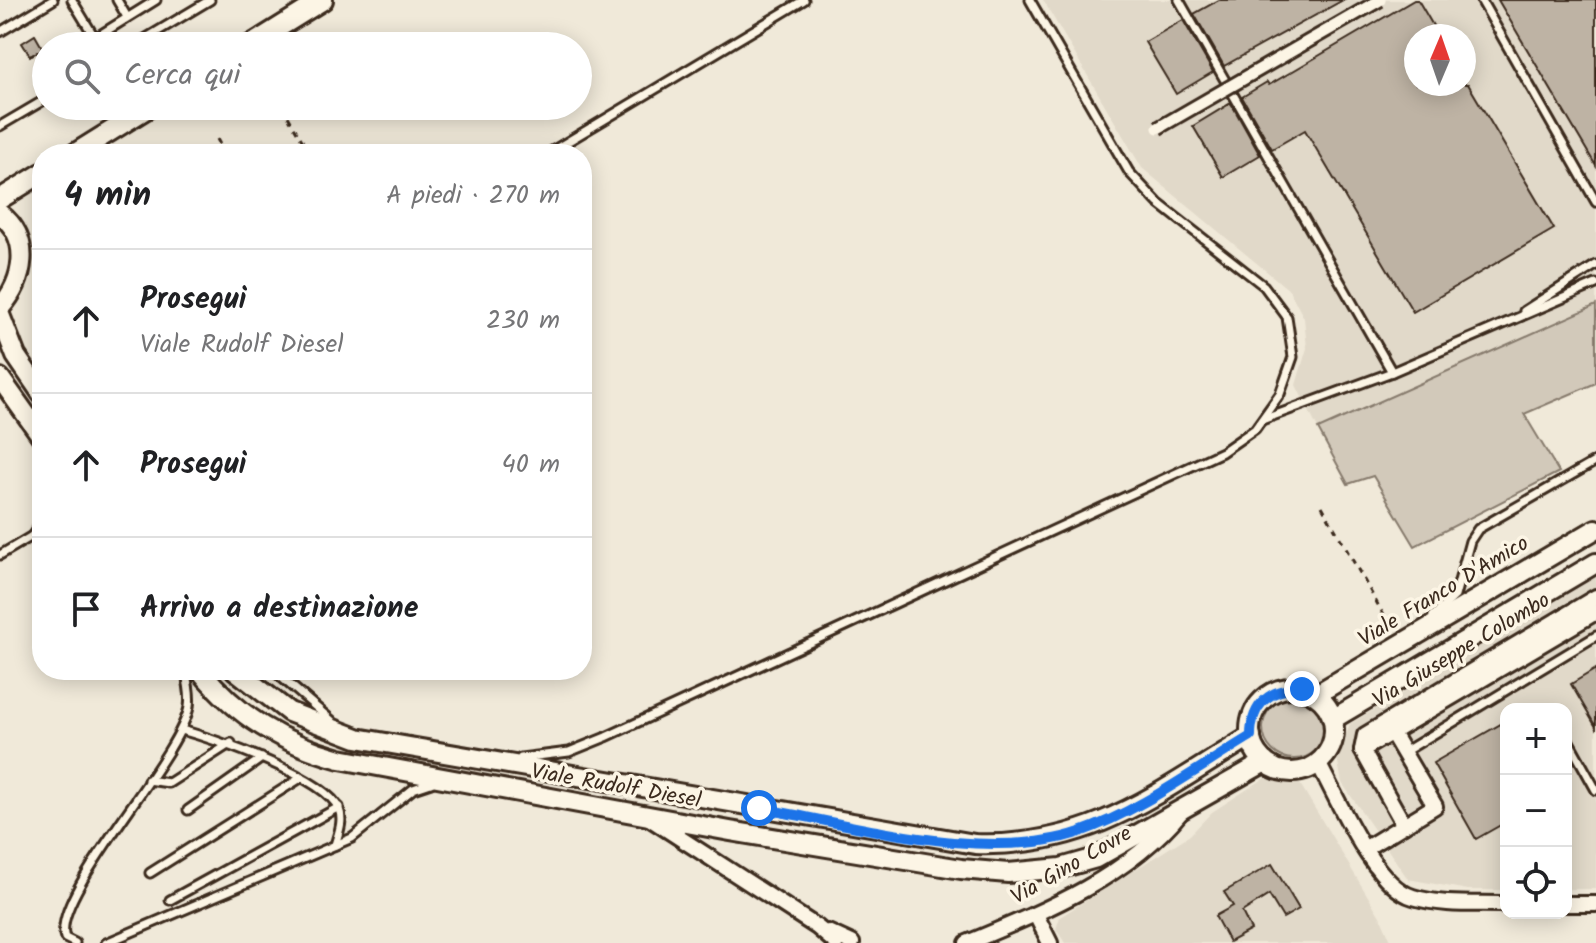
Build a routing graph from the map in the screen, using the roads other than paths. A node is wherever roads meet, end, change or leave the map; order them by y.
1 (53, 0) edge
2 (72, 0) edge
3 (117, 0) edge
4 (156, 0) edge
5 (210, 0) edge
6 (323, 0) edge
7 (804, 0) edge
8 (1030, 0) edge
9 (1179, 0) edge
10 (1380, 0) edge
11 (1481, 0) edge
12 (127, 17) junction
13 (0, 32) edge
14 (91, 32) edge
15 (104, 32) edge
16 (156, 32) edge
17 (272, 32) edge
18 (32, 107) edge
19 (129, 120) edge
20 (0, 126) edge
21 (1158, 128) dead end
22 (90, 144) edge
23 (564, 144) edge
24 (32, 179) edge
25 (0, 199) edge
26 (1596, 202) edge
27 (0, 214) edge
28 (1596, 265) edge
29 (1596, 284) edge
30 (0, 308) edge
31 (0, 315) edge
32 (1503, 324) junction
33 (1392, 372) junction
34 (0, 378) edge
35 (32, 379) edge
36 (1262, 420) junction
37 (32, 424) edge
38 (1596, 461) edge
39 (1596, 529) edge
40 (32, 536) edge
41 (0, 555) edge
42 (1596, 563) edge
43 (1596, 597) edge
44 (1596, 612) edge
45 (1596, 636) edge
46 (1392, 651) junction
47 (1510, 664) junction
48 (187, 680) edge
49 (210, 680) edge
50 (248, 680) edge
51 (285, 680) edge
52 (1521, 682) junction
53 (1315, 695) junction
54 (1333, 719) junction
55 (181, 730) junction
56 (1392, 733) junction
57 (349, 736) junction
58 (1251, 736) junction
59 (231, 743) junction
60 (1572, 747) edge
61 (1362, 750) junction
62 (1404, 752) junction
63 (262, 758) junction
64 (462, 759) junction
65 (1265, 762) junction
66 (1318, 763) junction
67 (299, 779) junction
68 (148, 780) junction
69 (472, 785) junction
70 (1596, 790) edge
71 (339, 807) junction
72 (1184, 809) junction
73 (188, 810) dead end
74 (645, 816) junction
75 (1404, 825) junction
76 (335, 845) junction
77 (1366, 848) junction
78 (150, 873) dead end
79 (170, 900) dead end
80 (1500, 904) edge
81 (1572, 904) edge
82 (1596, 904) edge
83 (1036, 915) junction
84 (817, 927) junction
85 (75, 943) edge
86 (106, 943) edge
87 (829, 943) edge
88 (836, 943) edge
89 (852, 943) edge
90 (967, 943) edge
91 (1050, 943) edge

1 - 13 lane
2 - 14 lane
3 - 12 lane
4 - 12 lane
5 - 16 lane
6 - 17 street
7 - 23 lane
8 - 36 lane
9 - 33 lane
10 - 21 street, bridge
11 - 26 lane
12 - 15 lane
18 - 20 lane
19 - 22 street
24 - 25 street
27 - 30 street
28 - 32 lane
29 - 32 lane
31 - 35 street
32 - 33 lane
33 - 36 lane
34 - 37 street
36 - 64 lane
38 - 46 lane
39 - 46 street, Viale Franco D'Amico
40 - 41 lane
42 - 54 street
43 - 61 street, Via Giuseppe Colombo
44 - 47 street, Via Giuseppe Colombo
45 - 52 lane
46 - 53 street, Viale Franco D'Amico
47 - 52 lane
47 - 56 street, Via Giuseppe Colombo
48 - 55 lane
49 - 69 street, Viale Rudolf Diesel
50 - 57 street, Viale Rudolf Diesel
51 - 57 lane
52 - 62 lane
53 - 54 street
53 - 58 street
54 - 66 street
55 - 59 lane
55 - 68 lane
56 - 61 street, Via Giuseppe Colombo
56 - 62 street, Via Giuseppe Colombo
57 - 64 street, Viale Rudolf Diesel
58 - 64 street, Viale Rudolf Diesel
58 - 65 street
59 - 63 lane
59 - 68 lane
60 - 70 lane
61 - 75 street
62 - 75 street, Via Giuseppe Colombo
63 - 67 lane
63 - 73 lane
65 - 66 street
65 - 72 street, Viale Rudolf Diesel
66 - 77 street
67 - 71 lane
67 - 78 lane
68 - 85 lane
69 - 74 street, Viale Rudolf Diesel
69 - 76 lane
71 - 76 lane
71 - 79 lane
72 - 74 street, Viale Rudolf Diesel
72 - 83 street, Via Gino Covre
74 - 84 street
75 - 77 street, Via Giuseppe Colombo
76 - 86 lane
77 - 80 street
81 - 82 street
83 - 90 street, Via Gino Covre
83 - 91 street
84 - 87 street
84 - 88 street
84 - 89 street

